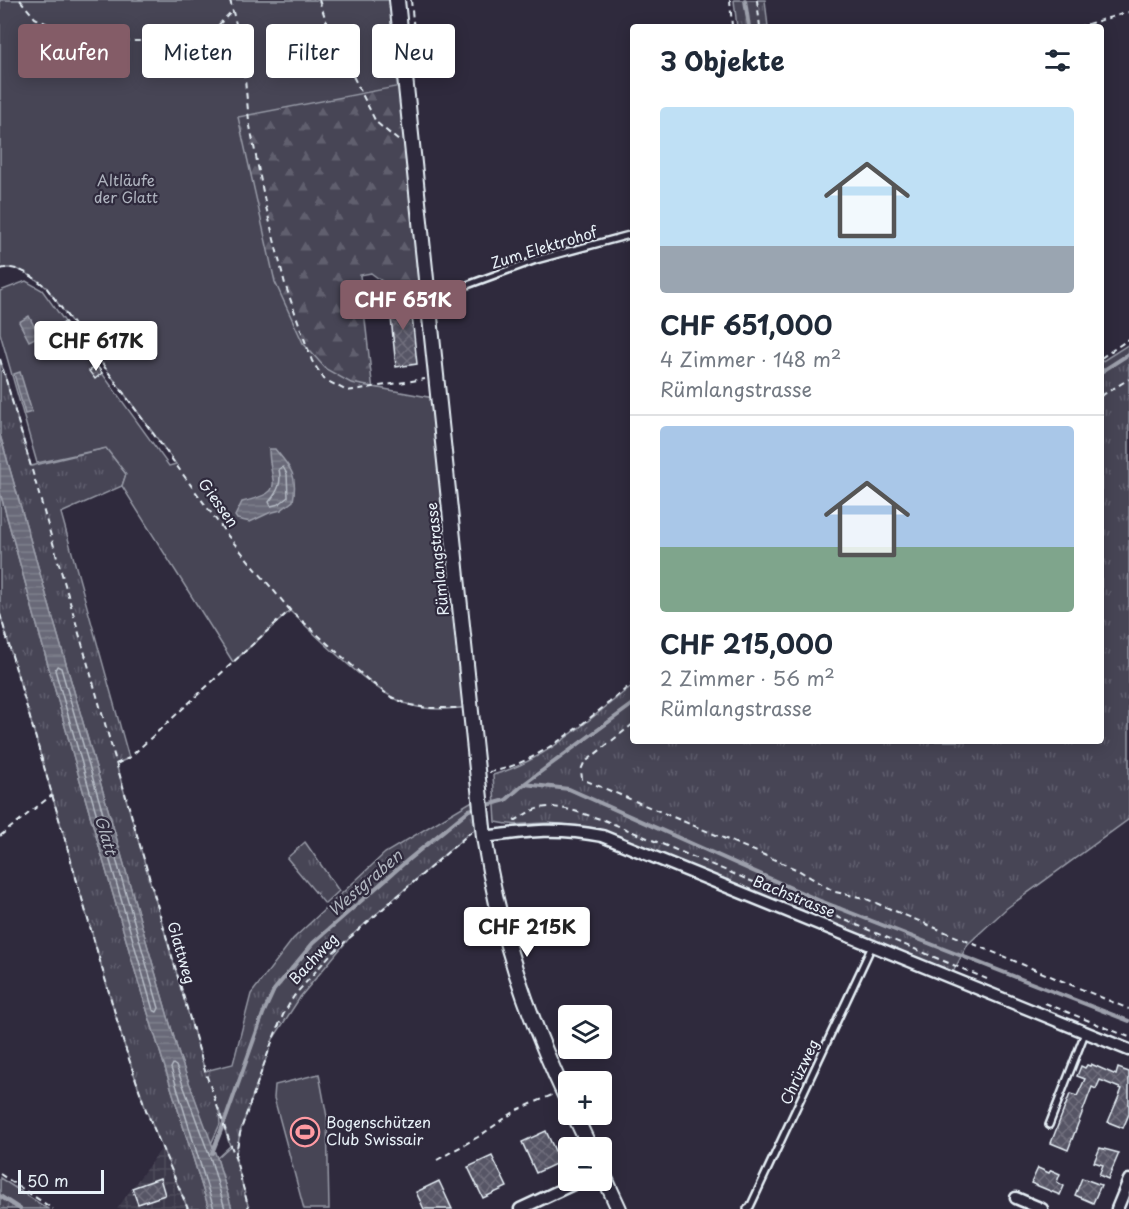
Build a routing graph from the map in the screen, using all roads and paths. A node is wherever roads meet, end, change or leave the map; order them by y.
1 (20, 0) edge
2 (230, 0) edge
3 (319, 0) edge
4 (397, 0) edge
5 (730, 0) edge
6 (757, 0) edge
7 (231, 12) junction
8 (1129, 12) edge
9 (220, 24) edge
10 (235, 24) edge
11 (732, 24) edge
12 (760, 24) edge
13 (1087, 24) edge
14 (142, 41) edge
15 (245, 78) edge
16 (413, 154) junction
17 (630, 235) edge
18 (0, 269) edge
19 (428, 297) junction
20 (1129, 339) edge
21 (1104, 356) edge
22 (0, 359) edge
23 (436, 376) junction
24 (1129, 379) edge
25 (1104, 394) edge
26 (290, 610) junction
27 (0, 614) edge
28 (630, 685) edge
29 (454, 709) dead end
30 (630, 726) edge
31 (116, 764) junction
32 (502, 770) dead end
33 (52, 795) junction
34 (483, 828) junction
35 (0, 836) edge
36 (873, 945) junction
37 (1129, 1009) edge
38 (1085, 1031) junction
39 (1129, 1050) edge
40 (558, 1078) edge
41 (558, 1098) edge
42 (1049, 1125) dead end
43 (234, 1157) junction
44 (437, 1160) dead end
45 (0, 1174) edge
46 (1129, 1180) edge
47 (558, 1191) edge
48 (611, 1191) edge
49 (1016, 1198) dead end
50 (53, 1209) edge
51 (188, 1209) edge
52 (249, 1209) edge
53 (520, 1209) edge
54 (619, 1209) edge
55 (747, 1209) edge
56 (1042, 1209) edge
57 (1117, 1209) edge

1 - 14 path
2 - 7 path
3 - 16 path
4 - 16 street, Rümlangstrasse
5 - 11 path
6 - 12 path
7 - 9 path
7 - 10 path
8 - 13 path
15 - 23 path
16 - 19 street, Rümlangstrasse
17 - 19 lane, Zum Elektrohof
18 - 26 path, Giessen
19 - 23 street, Rümlangstrasse
20 - 21 path
22 - 31 path, Glattweg
23 - 34 street, Rümlangstrasse
24 - 25 path
26 - 29 path, Giessen
26 - 31 path
27 - 33 path
28 - 32 path
30 - 37 path
31 - 43 path, Glattweg
33 - 35 path
33 - 51 path
34 - 36 street, Bachstrasse
34 - 40 street, Rümlangstrasse
34 - 43 path, Bachweg
36 - 38 street, Bachstrasse
36 - 55 lane, Chrüzweg
38 - 39 street, Bachstrasse
38 - 42 lane
41 - 44 path
43 - 52 path
45 - 50 path
46 - 57 street
47 - 53 street
48 - 54 street
49 - 56 street

